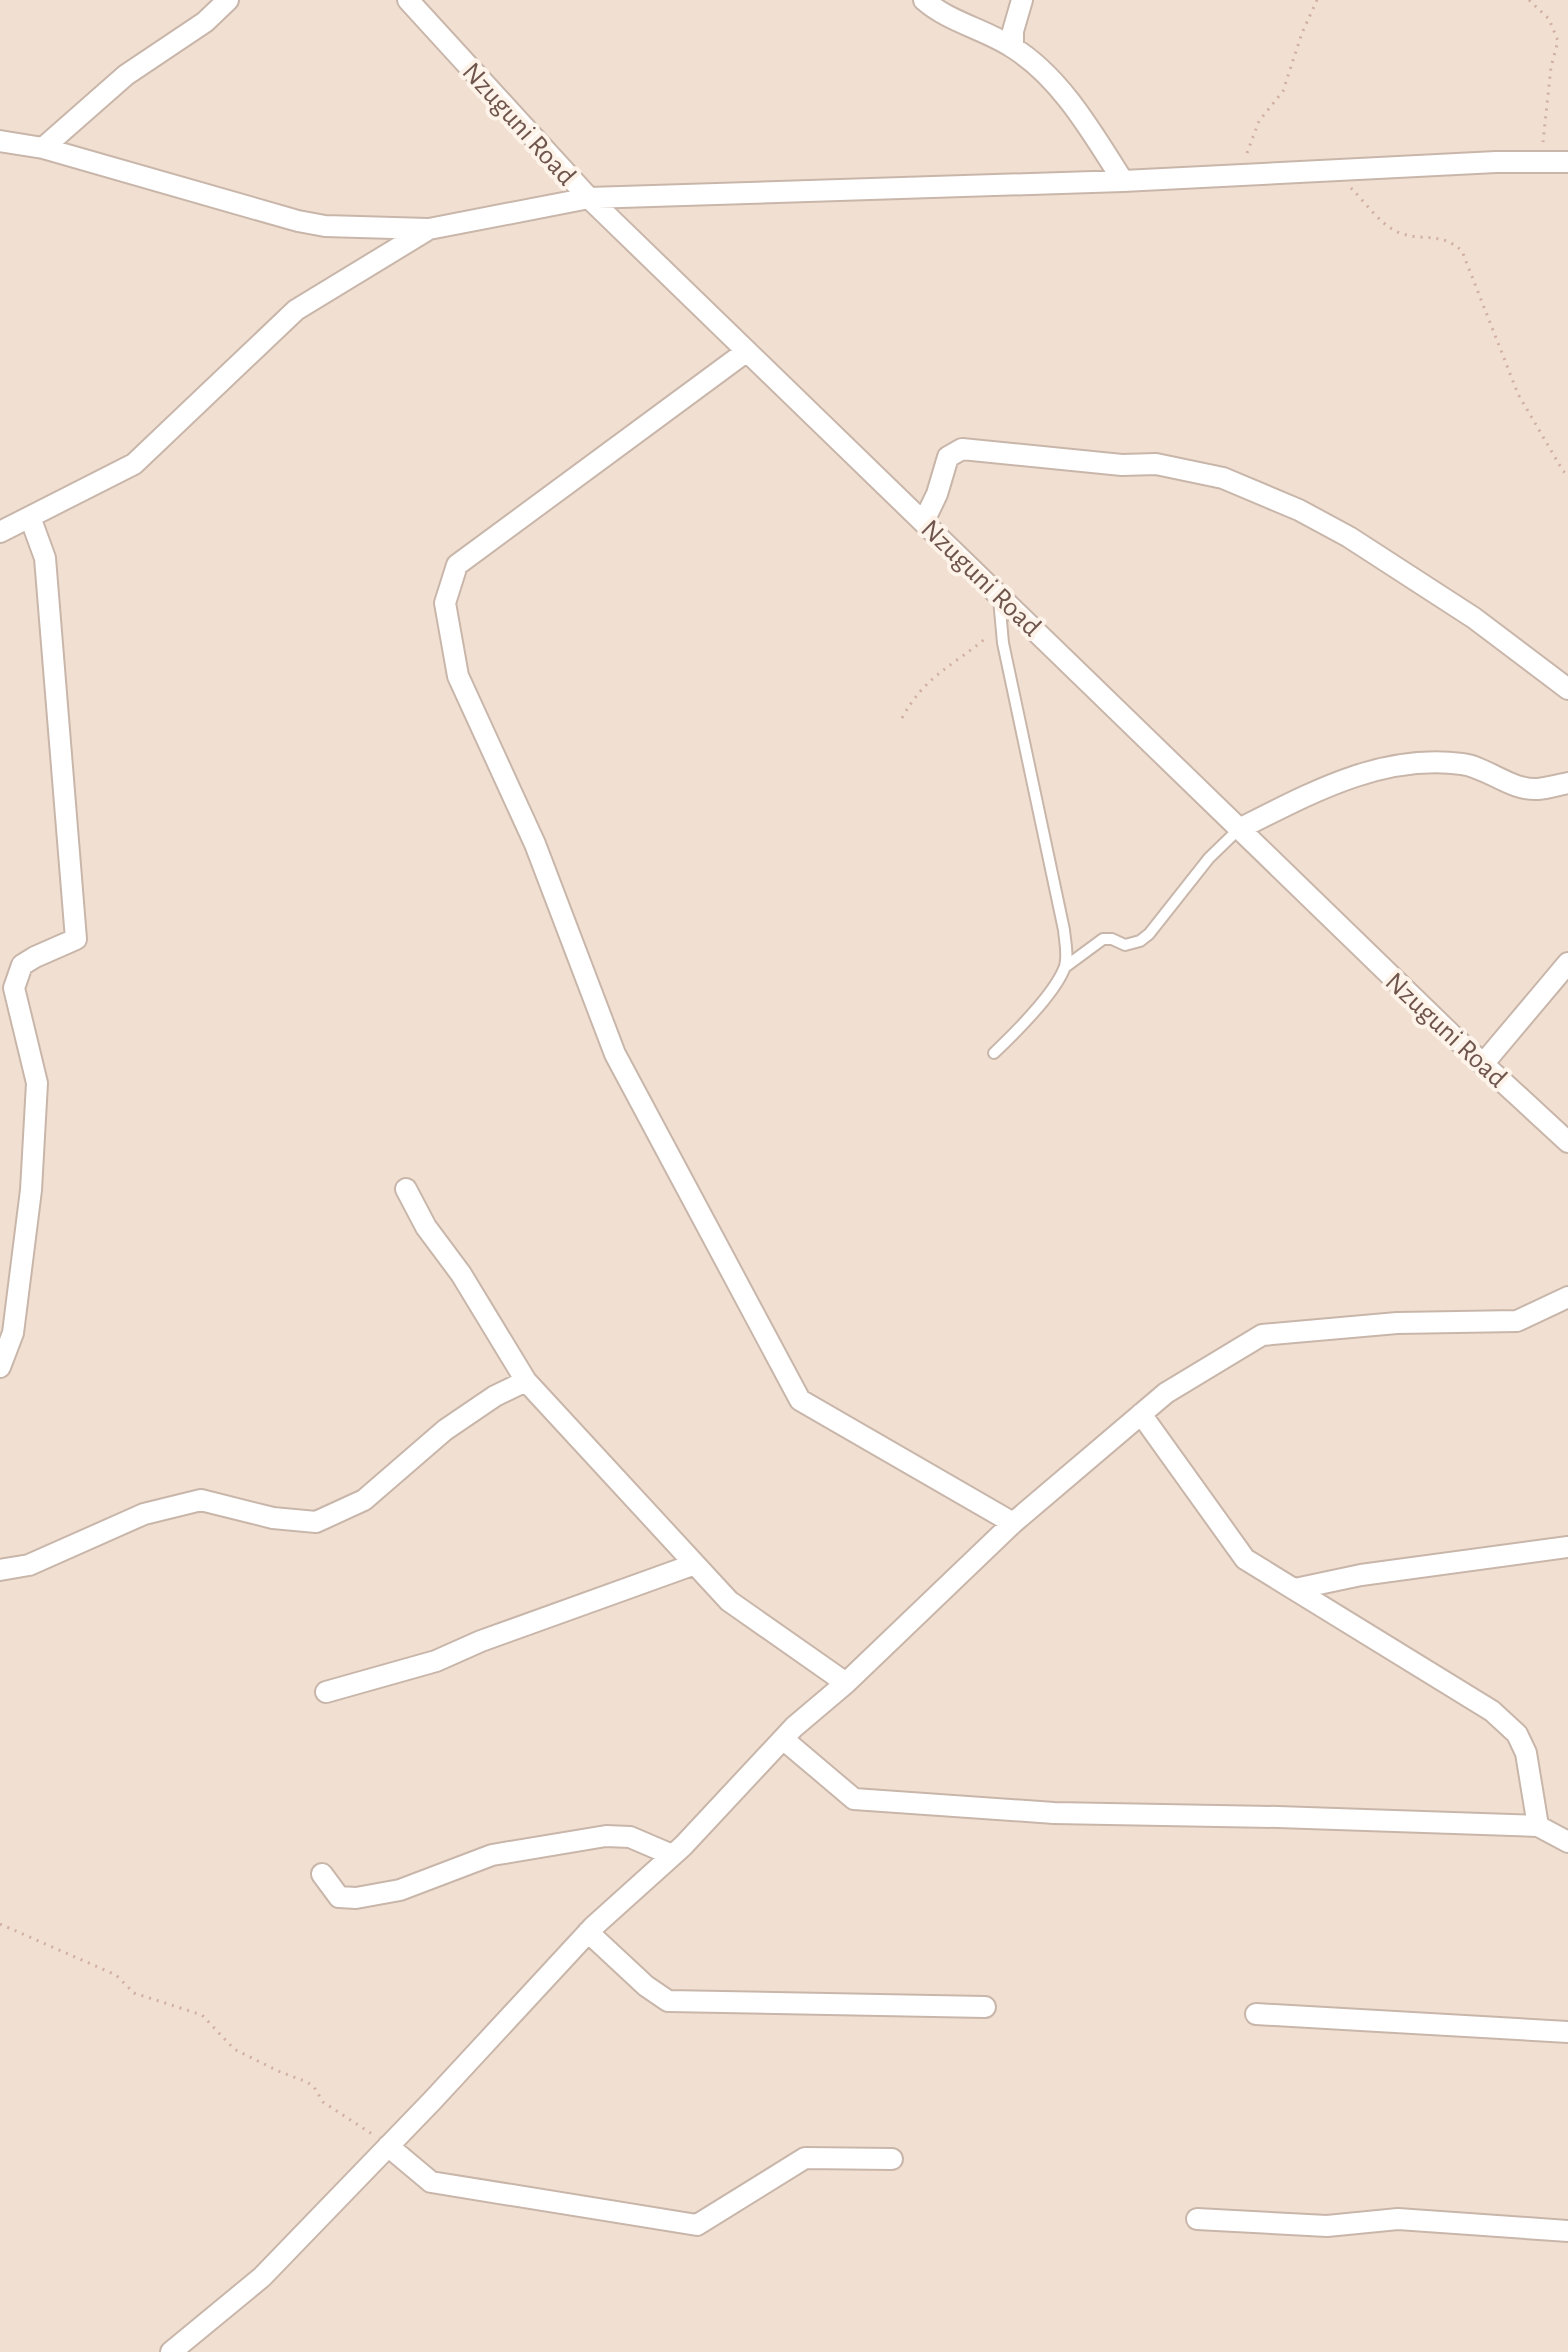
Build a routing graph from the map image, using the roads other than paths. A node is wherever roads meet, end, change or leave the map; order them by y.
1 (228, 0) edge
2 (408, 0) edge
3 (924, 0) edge
4 (1022, 0) edge
5 (1013, 47) junction
6 (0, 141) edge
7 (43, 148) junction
8 (1568, 162) edge
9 (1123, 181) junction
10 (589, 198) junction
11 (429, 229) junction
12 (747, 351) junction
13 (30, 517) junction
14 (924, 521) junction
15 (0, 532) edge
16 (998, 593) junction
17 (1568, 689) edge
18 (1568, 783) edge
19 (1239, 829) junction
20 (1568, 963) edge
21 (1065, 967) junction
22 (994, 1053) dead end
23 (1483, 1064) junction
24 (1568, 1142) edge
25 (406, 1189) dead end
26 (1568, 1297) edge
27 (0, 1367) edge
28 (526, 1381) junction
29 (1141, 1414) junction
30 (1013, 1523) junction
31 (1568, 1547) edge
32 (695, 1564) junction
33 (0, 1570) edge
34 (1295, 1589) junction
35 (846, 1683) junction
36 (326, 1692) dead end
37 (783, 1739) junction
38 (1538, 1826) junction
39 (1568, 1842) edge
40 (672, 1855) junction
41 (322, 1874) dead end
42 (588, 1932) junction
43 (985, 2007) dead end
44 (1256, 2014) dead end
45 (1568, 2032) edge
46 (388, 2146) junction
47 (892, 2159) dead end
48 (1197, 2219) dead end
49 (1568, 2231) edge
50 (171, 2352) edge

1 - 7 street
2 - 10 street, Nzuguni Road
3 - 5 street
4 - 5 street
5 - 9 street
6 - 7 street
7 - 11 street
8 - 9 street
9 - 10 street
10 - 11 street
10 - 12 street, Nzuguni Road
11 - 13 street
12 - 14 street, Nzuguni Road
12 - 30 street
13 - 15 street
13 - 27 street
14 - 16 street, Nzuguni Road
14 - 17 street
16 - 19 street, Nzuguni Road
16 - 21 lane
18 - 19 street
19 - 21 lane
19 - 23 street, Nzuguni Road
20 - 23 street
21 - 22 lane
23 - 24 street, Nzuguni Road
25 - 28 street
26 - 29 street
28 - 32 street
28 - 33 street
29 - 30 street
29 - 34 street
30 - 35 street
31 - 34 street
32 - 35 street
32 - 36 street
34 - 38 street
35 - 37 street
37 - 38 street
37 - 40 street
38 - 39 street
40 - 41 street
40 - 42 street
42 - 43 street
42 - 46 street
44 - 45 street
46 - 47 street
46 - 50 street
48 - 49 street

